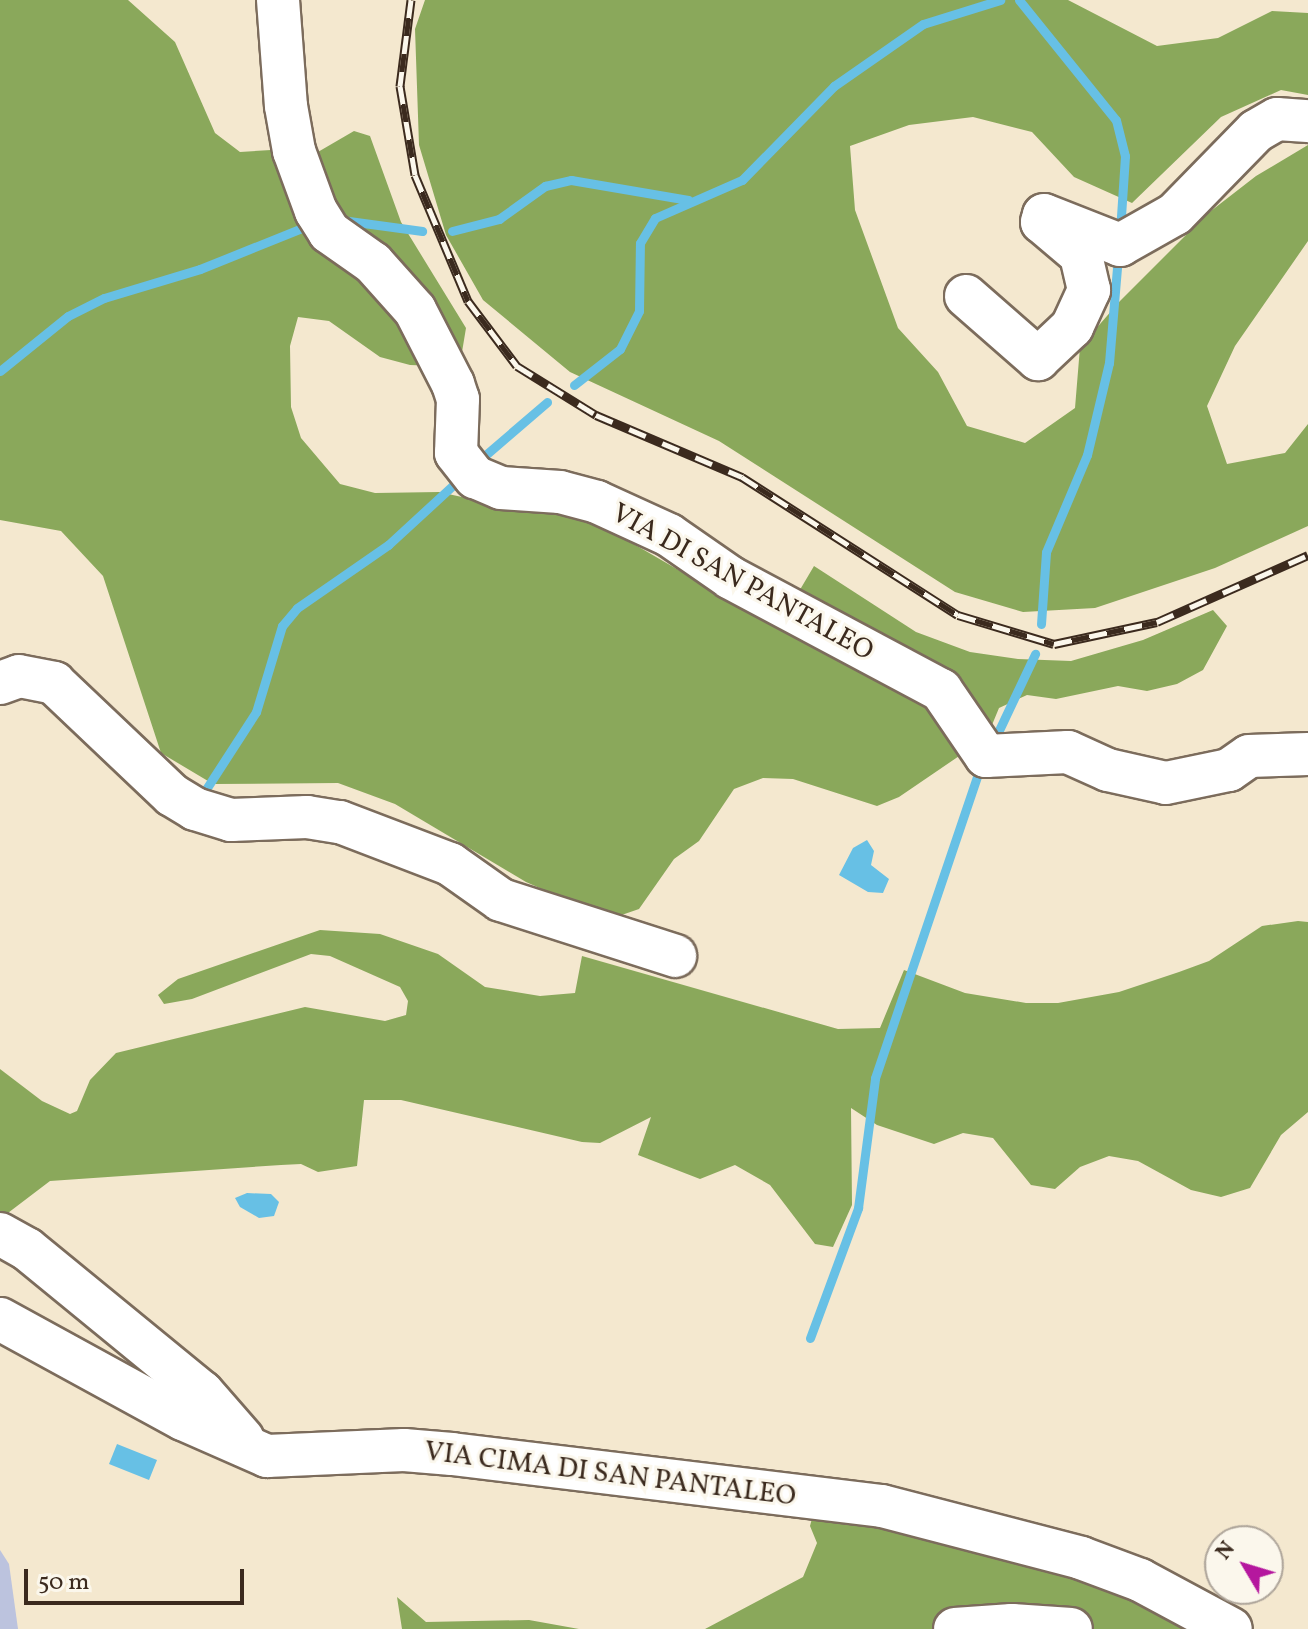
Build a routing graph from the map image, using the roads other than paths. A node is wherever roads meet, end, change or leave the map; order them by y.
1 (278, 0) edge
2 (1308, 121) edge
3 (966, 296) dead end
4 (0, 683) edge
5 (1308, 754) edge
6 (675, 956) dead end
7 (0, 1234) edge
8 (0, 1319) edge
9 (249, 1450) junction
10 (955, 1629) edge
11 (1071, 1629) edge
12 (1231, 1629) edge

1 - 5 street, VIA DI SAN PANTALEO
2 - 3 street
4 - 6 street
7 - 9 street
8 - 9 street, VIA CIMA DI SAN PANTALEO
9 - 12 street, VIA CIMA DI SAN PANTALEO
10 - 11 street

